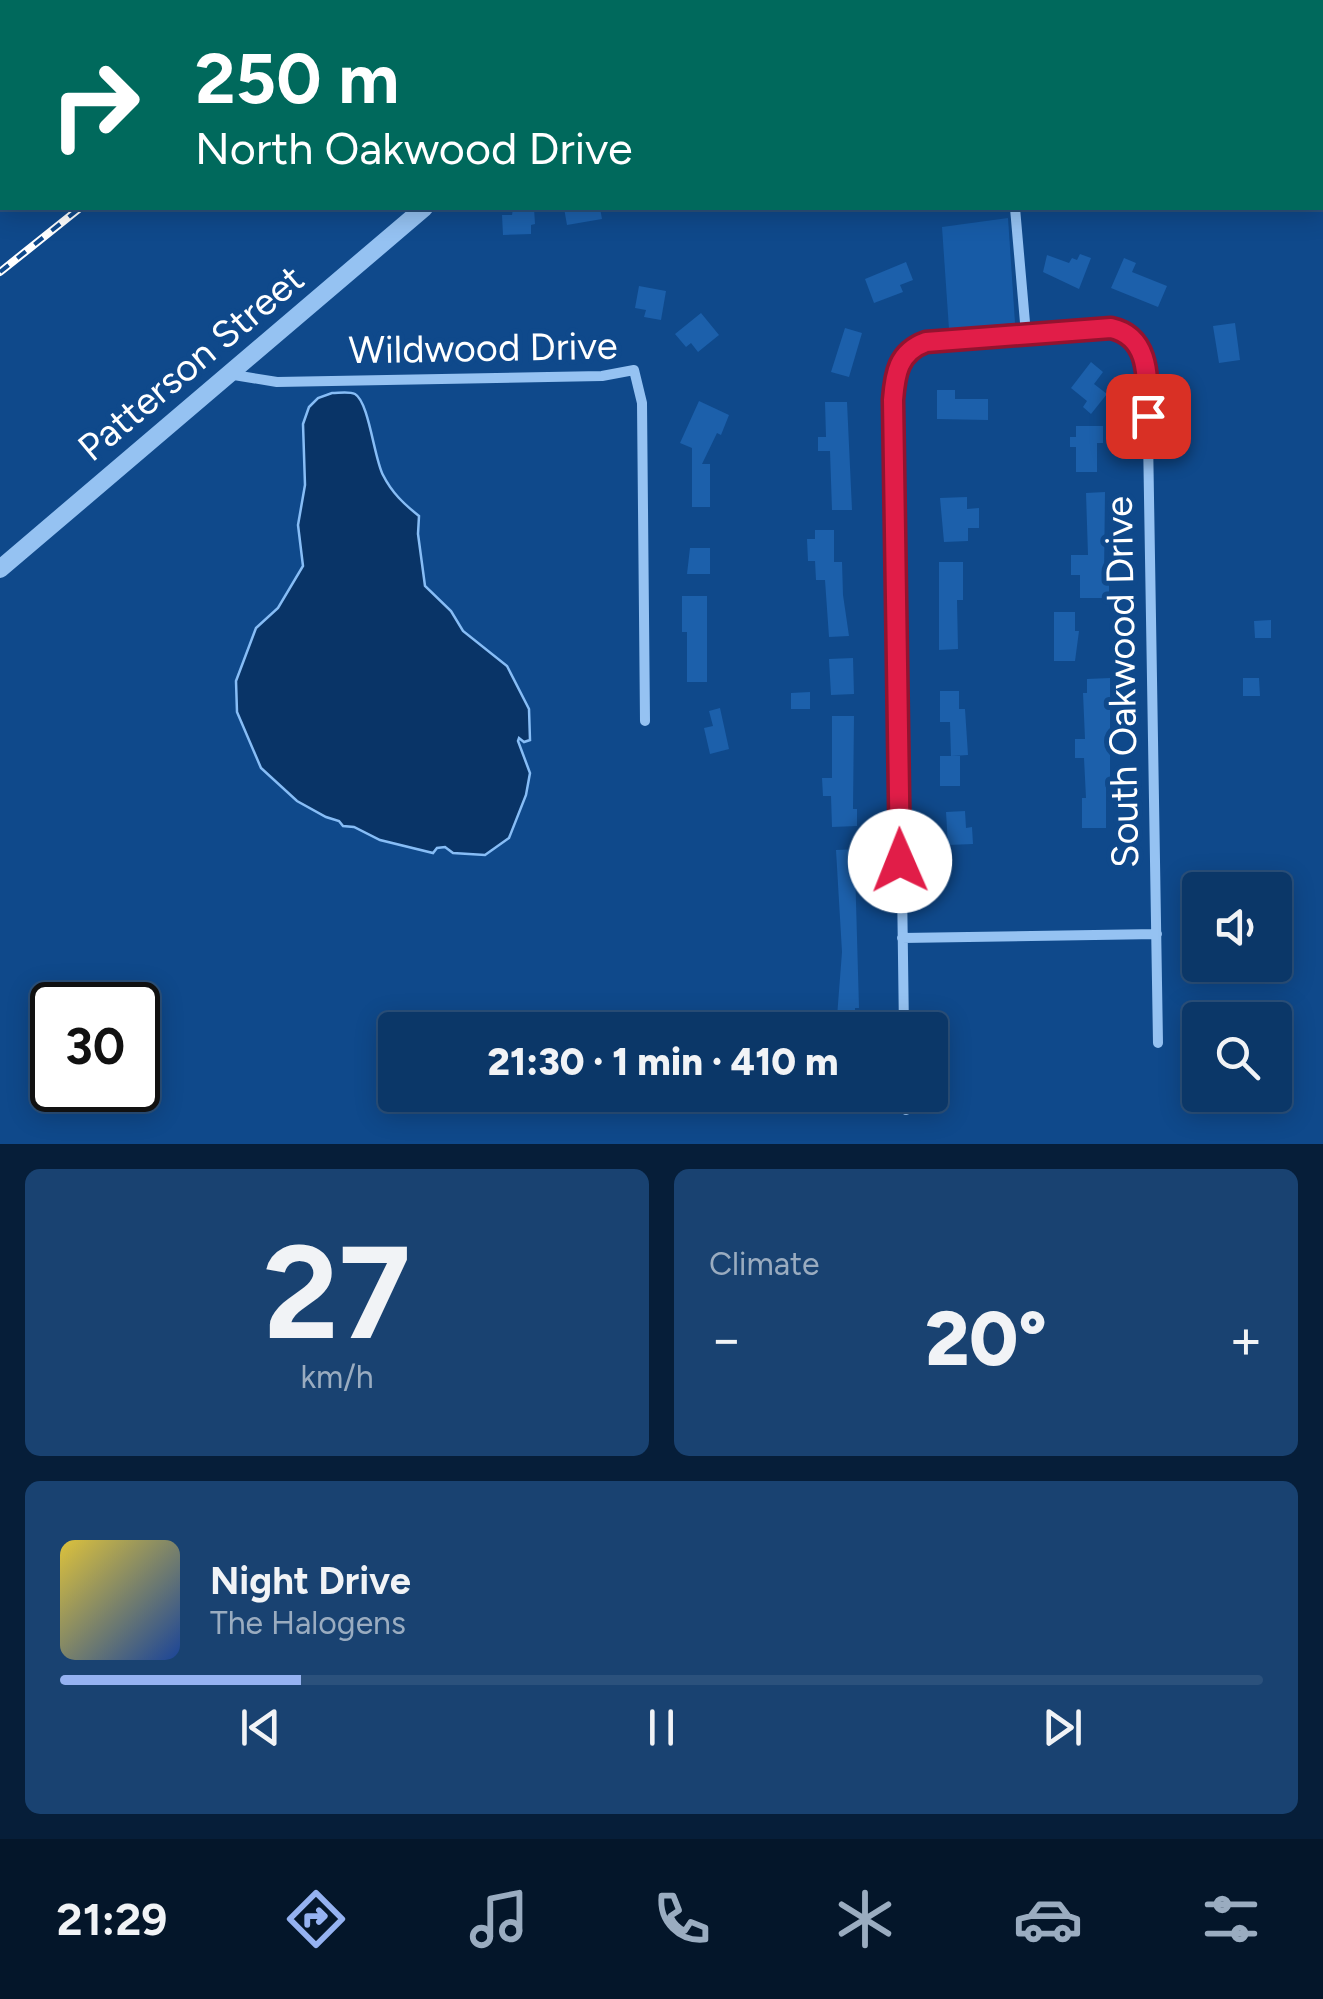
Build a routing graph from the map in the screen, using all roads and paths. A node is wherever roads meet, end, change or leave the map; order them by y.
1 (422, 210) edge
2 (1015, 210) edge
3 (1026, 334) junction
4 (227, 374) junction
5 (0, 569) edge
6 (645, 721) dead end
7 (1157, 934) junction
8 (902, 938) junction
9 (904, 1012) edge
10 (1158, 1043) dead end

1 - 4 street, Patterson Street
2 - 3 street
3 - 7 street, South Oakwood Drive
3 - 8 street
4 - 5 street, Patterson Street
4 - 6 street, Wildwood Drive
7 - 8 street
7 - 10 street, South Oakwood Drive
8 - 9 street

